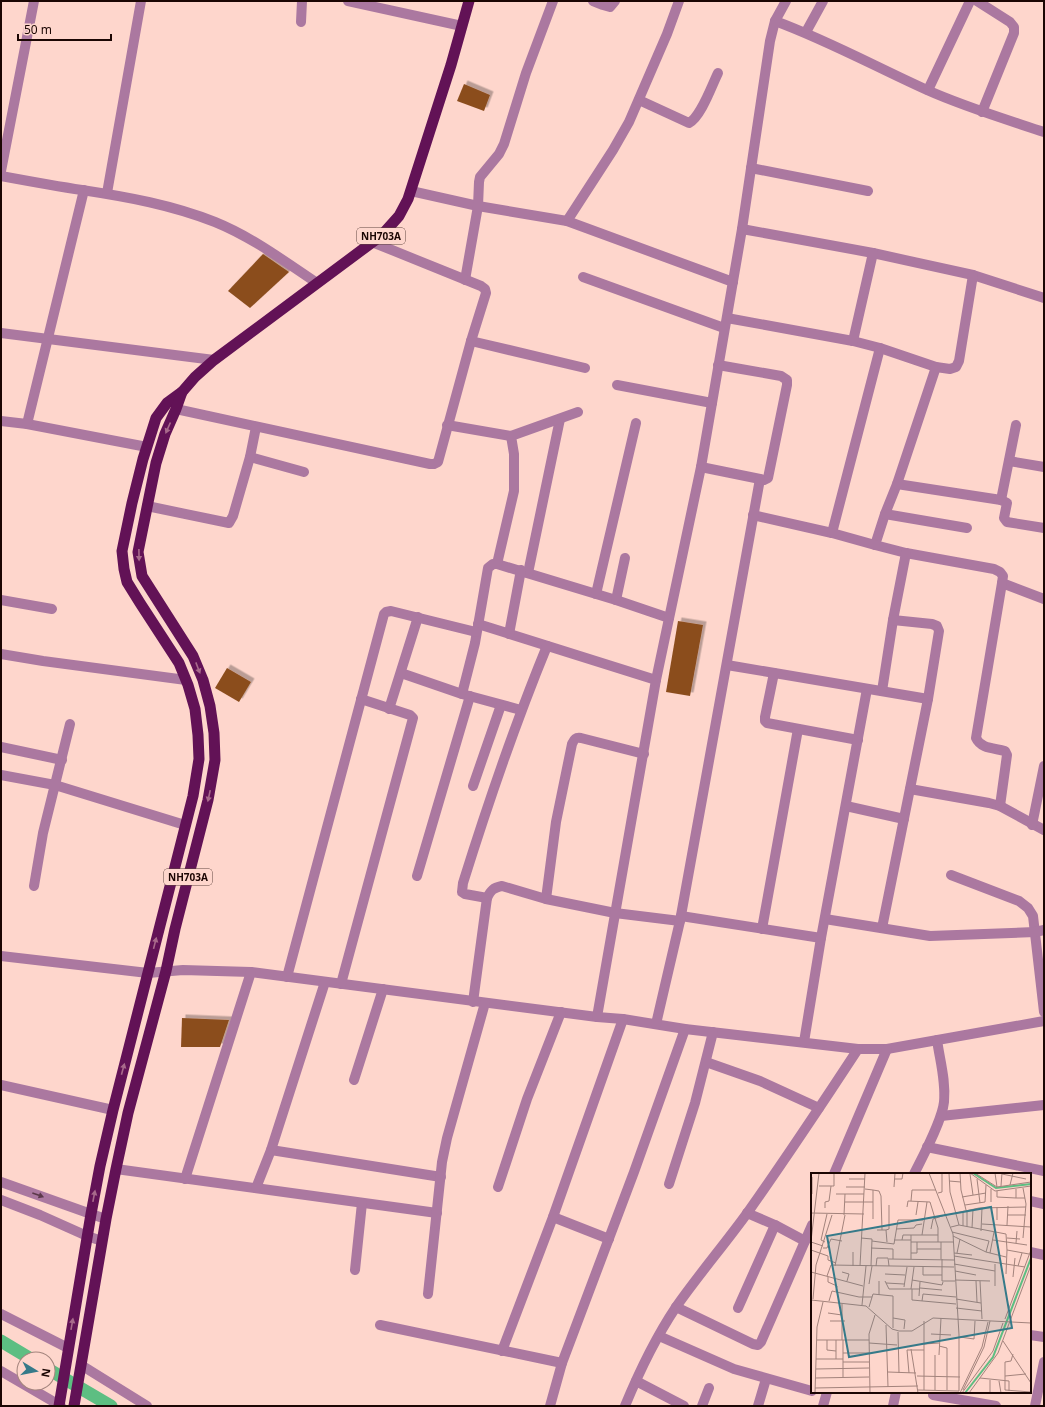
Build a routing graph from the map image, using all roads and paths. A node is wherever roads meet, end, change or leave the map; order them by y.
1 (34, 1) edge
2 (141, 1) edge
3 (302, 1) edge
4 (348, 1) edge
5 (469, 1) edge
6 (553, 1) edge
7 (593, 1) edge
8 (615, 1) edge
9 (679, 1) edge
10 (786, 1) edge
11 (823, 1) edge
12 (970, 1) edge
13 (977, 1) edge
14 (363, 3) edge
15 (775, 21) junction
16 (301, 22) dead end
17 (462, 26) junction
18 (806, 32) junction
19 (718, 73) dead end
20 (928, 90) junction
21 (639, 100) junction
22 (982, 112) junction
23 (1044, 132) edge
24 (751, 168) junction
25 (1, 171) edge
26 (1, 176) edge
27 (84, 190) junction
28 (410, 191) junction
29 (868, 191) dead end
30 (107, 193) junction
31 (478, 206) junction
32 (567, 221) junction
33 (742, 230) junction
34 (372, 242) junction
35 (873, 253) junction
36 (973, 275) junction
37 (583, 277) dead end
38 (465, 280) junction
39 (733, 282) junction
40 (317, 283) junction
41 (1044, 298) edge
42 (727, 318) junction
43 (724, 328) junction
44 (1, 333) edge
45 (47, 339) junction
46 (471, 341) junction
47 (853, 341) junction
48 (880, 348) junction
49 (214, 360) junction
50 (718, 365) junction
51 (936, 367) junction
52 (585, 368) dead end
53 (618, 385) dead end
54 (182, 392) junction
55 (712, 403) junction
56 (176, 409) junction
57 (578, 412) dead end
58 (560, 418) junction
59 (1, 421) edge
60 (636, 423) dead end
61 (27, 424) junction
62 (447, 425) junction
63 (1016, 425) dead end
64 (256, 427) junction
65 (511, 436) junction
66 (147, 447) junction
67 (250, 457) junction
68 (1009, 461) junction
69 (701, 467) junction
70 (1044, 467) edge
71 (304, 472) dead end
72 (760, 479) junction
73 (897, 484) junction
74 (1001, 500) junction
75 (147, 506) junction
76 (885, 514) junction
77 (753, 515) junction
78 (967, 528) dead end
79 (1044, 528) edge
80 (832, 533) junction
81 (874, 545) junction
82 (906, 553) junction
83 (625, 558) dead end
84 (497, 564) junction
85 (525, 571) junction
86 (1002, 583) junction
87 (596, 594) junction
88 (1044, 599) edge
89 (1, 600) edge
90 (616, 600) junction
91 (52, 609) dead end
92 (418, 617) junction
93 (669, 618) junction
94 (893, 620) junction
95 (477, 628) junction
96 (509, 634) junction
97 (547, 646) junction
98 (1, 654) edge
99 (727, 665) junction
100 (401, 673) junction
101 (774, 673) junction
102 (186, 680) junction
103 (656, 680) junction
104 (867, 689) junction
105 (882, 691) junction
106 (466, 695) junction
107 (361, 699) junction
108 (928, 699) junction
109 (500, 705) junction
110 (389, 709) junction
111 (521, 710) junction
112 (70, 724) dead end
113 (798, 729) junction
114 (858, 740) junction
115 (1, 747) edge
116 (644, 754) junction
117 (62, 760) junction
118 (1044, 766) edge
119 (1, 775) edge
120 (55, 784) junction
121 (473, 786) dead end
122 (910, 789) junction
123 (846, 806) junction
124 (1000, 806) junction
125 (904, 819) junction
126 (185, 825) junction
127 (1032, 825) junction
128 (1044, 830) edge
129 (951, 875) dead end
130 (417, 876) dead end
131 (34, 886) dead end
132 (487, 898) junction
133 (546, 899) junction
134 (615, 913) junction
135 (681, 919) junction
136 (825, 919) junction
137 (882, 928) junction
138 (762, 929) junction
139 (1040, 931) edge
140 (821, 938) junction
141 (1, 956) edge
142 (166, 971) junction
143 (251, 972) junction
144 (148, 973) junction
145 (287, 977) junction
146 (325, 982) junction
147 (341, 984) junction
148 (383, 989) junction
149 (473, 1002) junction
150 (485, 1003) junction
151 (561, 1012) junction
152 (1044, 1012) edge
153 (597, 1017) junction
154 (622, 1019) junction
155 (1044, 1021) edge
156 (656, 1024) junction
157 (685, 1029) junction
158 (714, 1032) junction
159 (937, 1040) junction
160 (804, 1042) junction
161 (858, 1049) junction
162 (887, 1049) junction
163 (706, 1062) junction
164 (354, 1080) dead end
165 (1, 1085) edge
166 (1044, 1106) edge
167 (819, 1108) junction
168 (113, 1110) junction
169 (941, 1116) junction
170 (927, 1147) junction
171 (271, 1150) junction
172 (116, 1169) junction
173 (1044, 1171) edge
174 (834, 1173) edge
175 (914, 1173) edge
176 (441, 1177) junction
177 (185, 1179) junction
178 (1, 1182) edge
179 (669, 1184) dead end
180 (498, 1187) dead end
181 (256, 1188) junction
182 (1, 1200) edge
183 (1031, 1201) edge
184 (362, 1204) junction
185 (1044, 1204) edge
186 (437, 1213) junction
187 (747, 1213) junction
188 (91, 1214) junction
189 (553, 1217) junction
190 (106, 1219) junction
191 (774, 1225) junction
192 (811, 1227) edge
193 (88, 1236) junction
194 (609, 1239) junction
195 (102, 1241) junction
196 (805, 1241) junction
197 (1031, 1252) edge
198 (1044, 1255) edge
199 (355, 1270) dead end
200 (428, 1294) dead end
201 (676, 1307) junction
202 (738, 1308) dead end
203 (1, 1314) edge
204 (380, 1325) dead end
205 (1031, 1335) edge
206 (659, 1336) junction
207 (1044, 1338) edge
208 (68, 1348) junction
209 (502, 1351) junction
210 (1044, 1362) edge
211 (562, 1363) junction
212 (81, 1365) junction
213 (1, 1371) edge
214 (766, 1379) junction
215 (636, 1381) junction
216 (709, 1388) dead end
217 (811, 1391) edge
218 (896, 1393) edge
219 (827, 1394) edge
220 (934, 1395) dead end
221 (75, 1402) edge
222 (60, 1406) edge
223 (147, 1406) edge
224 (550, 1406) edge
225 (625, 1406) edge
226 (684, 1406) edge
227 (702, 1406) edge
228 (758, 1406) edge
229 (823, 1406) edge
230 (893, 1406) edge
231 (996, 1406) edge
232 (1035, 1406) edge

1 - 25 street
2 - 30 street
3 - 16 street
4 - 14 street
5 - 17 highway, NH703A
6 - 31 street
7 - 8 street
9 - 21 street
10 - 15 street
11 - 18 street
12 - 20 street
13 - 22 street
14 - 17 street
15 - 18 street
15 - 24 street
17 - 28 highway, NH703A
18 - 20 street
19 - 21 street
20 - 22 street
21 - 32 street
22 - 23 street
24 - 29 street
24 - 33 street
26 - 27 street
27 - 30 street
27 - 45 street
28 - 31 street
28 - 34 highway, NH703A
30 - 40 street
31 - 32 street
31 - 38 street
32 - 39 street
33 - 35 street
33 - 39 street
34 - 38 street
34 - 40 highway, NH703A
35 - 36 street
35 - 47 street
36 - 41 street
36 - 51 street
37 - 43 street
38 - 46 street
39 - 42 street
40 - 49 highway, NH703A
42 - 43 street
42 - 47 street
43 - 50 street
44 - 45 street
45 - 49 street
45 - 61 street
46 - 52 street
46 - 62 street
47 - 48 street
48 - 51 street
48 - 80 street
49 - 54 highway, NH703A
50 - 55 street
50 - 72 street
51 - 73 street
53 - 55 street
54 - 56 highway, NH703A
54 - 66 highway, NH703A
55 - 69 street
56 - 64 street
56 -> 75 highway, NH703A
57 - 58 street
58 - 65 street
58 - 85 street
59 - 61 street
60 - 87 street
61 - 66 street
62 - 64 street
62 - 65 street
63 - 68 street
64 - 67 street
65 - 84 street
66 - 102 highway, NH703A
67 - 71 street
67 - 75 street
68 - 70 street
68 - 74 street
69 - 72 street
69 - 93 street
72 - 77 street
73 - 74 street
73 - 76 street
74 - 79 street
75 -> 142 highway, NH703A
76 - 78 street
76 - 81 street
77 - 80 street
77 - 99 street
80 - 81 street
81 - 82 street
82 - 86 street
82 - 94 street
83 - 90 street
84 - 85 street
84 - 95 street
85 - 87 street
85 - 96 street
86 - 88 street
86 - 124 street
87 - 90 street
89 - 91 street
90 - 93 street
92 - 95 street
92 - 100 street
92 - 107 street
93 - 103 street
94 - 105 street
94 - 108 street
95 - 96 street
95 - 106 street
96 - 97 street
97 - 103 street
97 - 111 street
98 - 102 street
99 - 101 street
99 - 135 street
100 - 106 street
100 - 110 street
101 - 104 street
101 - 113 street
102 - 126 highway, NH703A
103 - 116 street
104 - 105 street
104 - 114 street
105 - 108 street
106 - 109 street
106 - 130 street
107 - 110 street
107 - 145 street
108 - 122 street
109 - 111 street
109 - 121 street
110 - 147 street
111 - 132 street
112 - 117 street
113 - 114 street
113 - 138 street
114 - 123 street
115 - 117 street
116 - 133 street
116 - 134 street
117 - 120 street
118 - 127 street
119 - 120 street
120 - 126 street
120 - 131 street
122 - 124 street
122 - 125 street
123 - 125 street
123 - 136 street
124 - 127 street
125 - 137 street
144 -> 126 highway, NH703A
127 - 128 street
129 - 139 street
132 - 133 street
132 - 149 street
133 - 134 street
134 - 135 street
134 - 153 street
135 - 138 street
135 - 156 street
136 - 137 street
136 - 140 street
137 - 139 street
138 - 140 street
139 - 152 street
140 - 160 street
141 - 144 street
142 - 143 street
142 - 144 street
142 - 172 highway, NH703A
143 - 145 street
143 - 177 street
168 -> 144 highway, NH703A
145 - 146 street
146 - 147 street
146 - 171 street
147 - 148 street
148 - 149 street
148 - 164 street
149 - 150 street
150 - 151 street
150 - 176 street
151 - 153 street
151 - 180 street
153 - 154 street
154 - 156 street
154 - 189 street
155 - 159 street
156 - 157 street
157 - 158 street
157 - 194 street
158 - 160 street
158 - 163 street
159 - 162 street
159 - 169 street
160 - 161 street
161 - 162 street
161 - 167 street
162 - 174 street
163 - 167 street
163 - 179 street
165 - 168 street
166 - 169 street
167 - 187 street
188 -> 168 highway, NH703A
169 - 170 street
170 - 173 street
170 - 175 street
171 - 176 street
171 - 181 street
172 - 177 street
172 - 190 highway, NH703A
176 - 186 street
177 - 181 street
178 -> 188 street
181 - 184 street
182 - 193 street
183 - 185 street
184 - 186 street
184 - 199 street
186 - 200 street
187 - 191 street
187 - 201 street
188 - 190 street
188 - 193 highway, NH703A
189 - 194 street
189 - 209 street
190 - 195 highway, NH703A
191 - 196 street
191 - 202 street
192 - 196 street
193 - 195 street
208 -> 193 highway, NH703A
194 - 211 street
195 - 212 highway, NH703A
196 - 201 street
197 - 198 street
201 - 206 street
203 - 208 street
204 - 209 street
205 - 207 street
206 - 214 street
206 - 215 street
208 - 222 highway, NH703A
209 - 211 street
210 - 232 street
211 - 224 street
212 - 221 highway, NH703A
212 - 223 street
213 - 222 street
214 - 217 street
214 - 228 street
215 - 225 street
215 - 226 street
216 - 227 street
218 - 230 street
219 - 229 street
220 - 231 street

